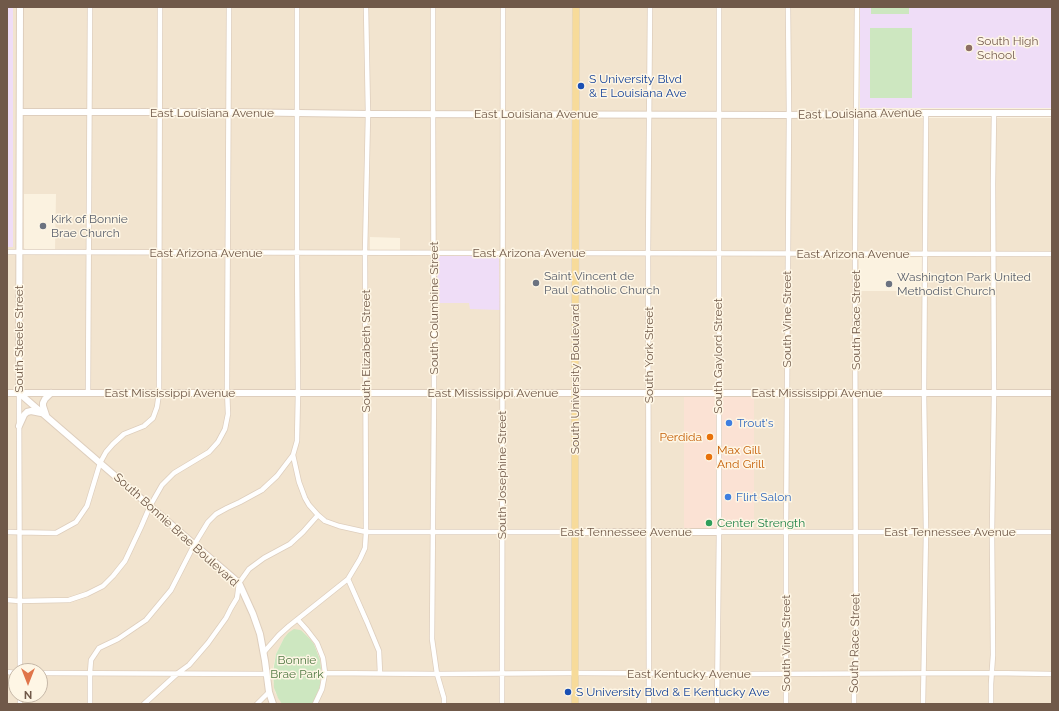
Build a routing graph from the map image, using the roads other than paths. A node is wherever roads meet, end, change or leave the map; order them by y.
1 (20, 7) edge
2 (90, 7) edge
3 (160, 7) edge
4 (229, 7) edge
5 (297, 7) edge
6 (366, 7) edge
7 (433, 7) edge
8 (503, 7) edge
9 (576, 7) edge
10 (650, 7) edge
11 (719, 7) edge
12 (788, 7) edge
13 (857, 7) edge
14 (20, 112) junction
15 (90, 112) junction
16 (160, 112) junction
17 (228, 112) junction
18 (297, 113) junction
19 (926, 113) junction
20 (994, 113) junction
21 (1052, 113) edge
22 (368, 114) junction
23 (433, 114) junction
24 (502, 114) junction
25 (576, 114) junction
26 (649, 114) junction
27 (718, 114) junction
28 (857, 114) junction
29 (789, 115) junction
30 (7, 252) edge
31 (20, 252) junction
32 (89, 252) junction
33 (159, 252) junction
34 (228, 252) junction
35 (296, 253) junction
36 (366, 253) junction
37 (434, 253) junction
38 (502, 253) junction
39 (575, 253) junction
40 (648, 253) junction
41 (718, 254) junction
42 (788, 254) junction
43 (855, 254) junction
44 (925, 254) junction
45 (993, 254) junction
46 (1052, 254) edge
47 (718, 392) junction
48 (7, 393) edge
49 (19, 393) junction
50 (51, 393) junction
51 (88, 393) junction
52 (159, 393) junction
53 (227, 393) junction
54 (298, 393) junction
55 (366, 393) junction
56 (434, 393) junction
57 (502, 393) junction
58 (575, 393) junction
59 (649, 393) junction
60 (787, 393) junction
61 (856, 393) junction
62 (924, 393) junction
63 (994, 393) junction
64 (1052, 393) edge
65 (44, 415) junction
66 (19, 426) junction
67 (293, 456) junction
68 (100, 463) junction
69 (150, 506) junction
70 (318, 515) junction
71 (7, 532) edge
72 (19, 532) junction
73 (366, 532) junction
74 (502, 532) junction
75 (575, 532) junction
76 (649, 532) junction
77 (719, 532) junction
78 (786, 532) junction
79 (855, 532) junction
80 (926, 532) junction
81 (992, 532) junction
82 (1052, 532) edge
83 (432, 533) junction
84 (194, 545) junction
85 (348, 579) junction
86 (239, 583) junction
87 (7, 600) edge
88 (19, 601) junction
89 (298, 620) junction
90 (264, 652) junction
91 (20, 663) edge
92 (325, 672) junction
93 (48, 673) edge
94 (90, 673) junction
95 (178, 673) junction
96 (380, 673) junction
97 (575, 673) junction
98 (855, 673) junction
99 (924, 673) junction
100 (992, 673) junction
101 (266, 674) junction
102 (437, 674) junction
103 (502, 674) junction
104 (649, 674) junction
105 (716, 674) junction
106 (786, 674) junction
107 (1052, 674) edge
108 (268, 692) junction
109 (90, 704) edge
110 (144, 704) edge
111 (257, 704) edge
112 (273, 704) edge
113 (315, 704) edge
114 (444, 704) edge
115 (502, 704) edge
116 (575, 704) edge
117 (649, 704) edge
118 (716, 704) edge
119 (786, 704) edge
120 (854, 704) edge
121 (923, 704) edge
122 (991, 704) edge

1 - 14 street, South Steele Street
2 - 15 street
3 - 16 street
4 - 17 street
5 - 18 street
6 - 22 street, South Elizabeth Street
7 - 23 street, South Columbine Street
8 - 24 street, South Josephine Street
9 - 25 main road, South University Boulevard
10 - 26 street, South York Street
11 - 27 street, South Gaylord Street
12 - 29 street, South Vine Street
13 - 28 street, South Race Street
14 - 15 street, East Louisiana Avenue
14 - 31 street, South Steele Street
15 - 16 street, East Louisiana Avenue
15 - 32 street
16 - 17 street, East Louisiana Avenue
16 - 33 street
17 - 18 street, East Louisiana Avenue
17 - 34 street
18 - 22 street, East Louisiana Avenue
18 - 35 street
19 - 20 street, East Louisiana Avenue
19 - 28 street, East Louisiana Avenue
19 - 44 street
20 - 21 street, East Louisiana Avenue
20 - 45 street
22 - 23 street, East Louisiana Avenue
22 - 36 street, South Elizabeth Street
23 - 24 street, East Louisiana Avenue
23 - 37 street, South Columbine Street
24 - 25 street, East Louisiana Avenue
24 - 38 street, South Josephine Street
25 - 26 street, East Louisiana Avenue
25 - 39 main road, South University Boulevard
26 - 27 street, East Louisiana Avenue
26 - 40 street, South York Street
27 - 29 street, East Louisiana Avenue
27 - 41 street, South Gaylord Street
28 - 29 street, East Louisiana Avenue
28 - 43 street, South Race Street
29 - 42 street, South Vine Street
30 - 31 street, East Arizona Avenue
31 - 32 street, East Arizona Avenue
31 - 49 street, South Steele Street
32 - 33 street, East Arizona Avenue
32 - 51 street
33 - 34 street, East Arizona Avenue
33 - 52 street
34 - 35 street, East Arizona Avenue
34 - 53 street
35 - 36 street, East Arizona Avenue
35 - 54 street
36 - 37 street, East Arizona Avenue
36 - 55 street, South Elizabeth Street
37 - 38 street, East Arizona Avenue
37 - 56 street, South Columbine Street
38 - 39 street, East Arizona Avenue
38 - 57 street, South Josephine Street
39 - 40 street, East Arizona Avenue
39 - 58 main road, South University Boulevard
40 - 41 street, East Arizona Avenue
40 - 59 street, South York Street
41 - 42 street, East Arizona Avenue
41 - 47 street, South Gaylord Street
42 - 43 street, East Arizona Avenue
42 - 60 street, South Vine Street
43 - 44 street, East Arizona Avenue
43 - 61 street, South Race Street
44 - 45 street, East Arizona Avenue
44 - 62 street
45 - 46 street, East Arizona Avenue
45 - 63 street
47 - 59 street, East Mississippi Avenue
47 - 60 street, East Mississippi Avenue
47 - 77 street, South Gaylord Street
48 - 49 street, East Mississippi Avenue
49 - 50 street, East Mississippi Avenue
49 - 65 street, South Bonnie Brae Boulevard
49 - 66 street, South Steele Street
50 - 51 street, East Mississippi Avenue
50 - 65 street
51 - 52 street, East Mississippi Avenue
52 - 53 street, East Mississippi Avenue
52 - 68 street
53 - 54 street, East Mississippi Avenue
53 - 69 street
54 - 55 street, East Mississippi Avenue
54 - 67 street
55 - 56 street, East Mississippi Avenue
55 - 73 street, South Elizabeth Street
56 - 57 street, East Mississippi Avenue
56 - 83 street, South Columbine Street
57 - 58 street, East Mississippi Avenue
57 - 74 street, South Josephine Street
58 - 59 street, East Mississippi Avenue
58 - 75 main road, South University Boulevard
59 - 76 street, South York Street
60 - 61 street, East Mississippi Avenue
60 - 78 street, South Vine Street
61 - 62 street, East Mississippi Avenue
61 - 79 street, South Race Street
62 - 63 street, East Mississippi Avenue
62 - 80 street
63 - 64 street, East Mississippi Avenue
63 - 81 street
65 - 66 street
65 - 68 street, South Bonnie Brae Boulevard
66 - 72 street, South Steele Street
67 - 70 street, East Tennessee Avenue
67 - 84 street
68 - 69 street, South Bonnie Brae Boulevard
68 - 72 street
69 - 84 street, South Bonnie Brae Boulevard
69 - 88 street
70 - 73 street, East Tennessee Avenue
70 - 86 street
71 - 72 street
72 - 88 street, South Steele Street
73 - 83 street, East Tennessee Avenue
73 - 85 street, South Elizabeth Street
74 - 75 street, East Tennessee Avenue
74 - 83 street, East Tennessee Avenue
74 - 103 street, South Josephine Street
75 - 76 street, East Tennessee Avenue
75 - 97 main road, South University Boulevard
76 - 77 street, East Tennessee Avenue
76 - 104 street, South York Street
77 - 78 street, East Tennessee Avenue
77 - 105 street, South Gaylord Street
78 - 79 street, East Tennessee Avenue
78 - 106 street, South Vine Street
79 - 80 street, East Tennessee Avenue
79 - 98 street, South Race Street
80 - 81 street, East Tennessee Avenue
80 - 99 street
81 - 82 street, East Tennessee Avenue
81 - 100 street
83 - 102 street, South Columbine Street
84 - 86 street, South Bonnie Brae Boulevard
84 - 94 street
85 - 89 street, South Elizabeth Street
85 - 96 street
86 - 90 street, South Bonnie Brae Boulevard
86 - 95 street
87 - 88 street
88 - 91 street, South Steele Street
89 - 90 street, South Elizabeth Street
89 - 92 street
90 - 101 street, South Bonnie Brae Boulevard
92 - 96 street, East Kentucky Avenue
92 - 113 street
93 - 94 street
94 - 95 street
94 - 109 street
95 - 101 street
95 - 110 street
96 - 102 street, East Kentucky Avenue
97 - 103 street, East Kentucky Avenue
97 - 104 street, East Kentucky Avenue
97 - 116 main road, South University Boulevard
98 - 99 street, East Kentucky Avenue
98 - 106 street, East Kentucky Avenue
98 - 120 street, South Race Street
99 - 100 street, East Kentucky Avenue
99 - 121 street
100 - 107 street, East Kentucky Avenue
100 - 122 street
101 - 108 street, South Bonnie Brae Boulevard
102 - 103 street, East Kentucky Avenue
102 - 114 street, South Columbine Street
103 - 115 street, South Josephine Street
104 - 105 street, East Kentucky Avenue
104 - 117 street, South York Street
105 - 106 street, East Kentucky Avenue
105 - 118 street, South Gaylord Street
106 - 119 street, South Vine Street
108 - 111 street
108 - 112 street, South Bonnie Brae Boulevard

